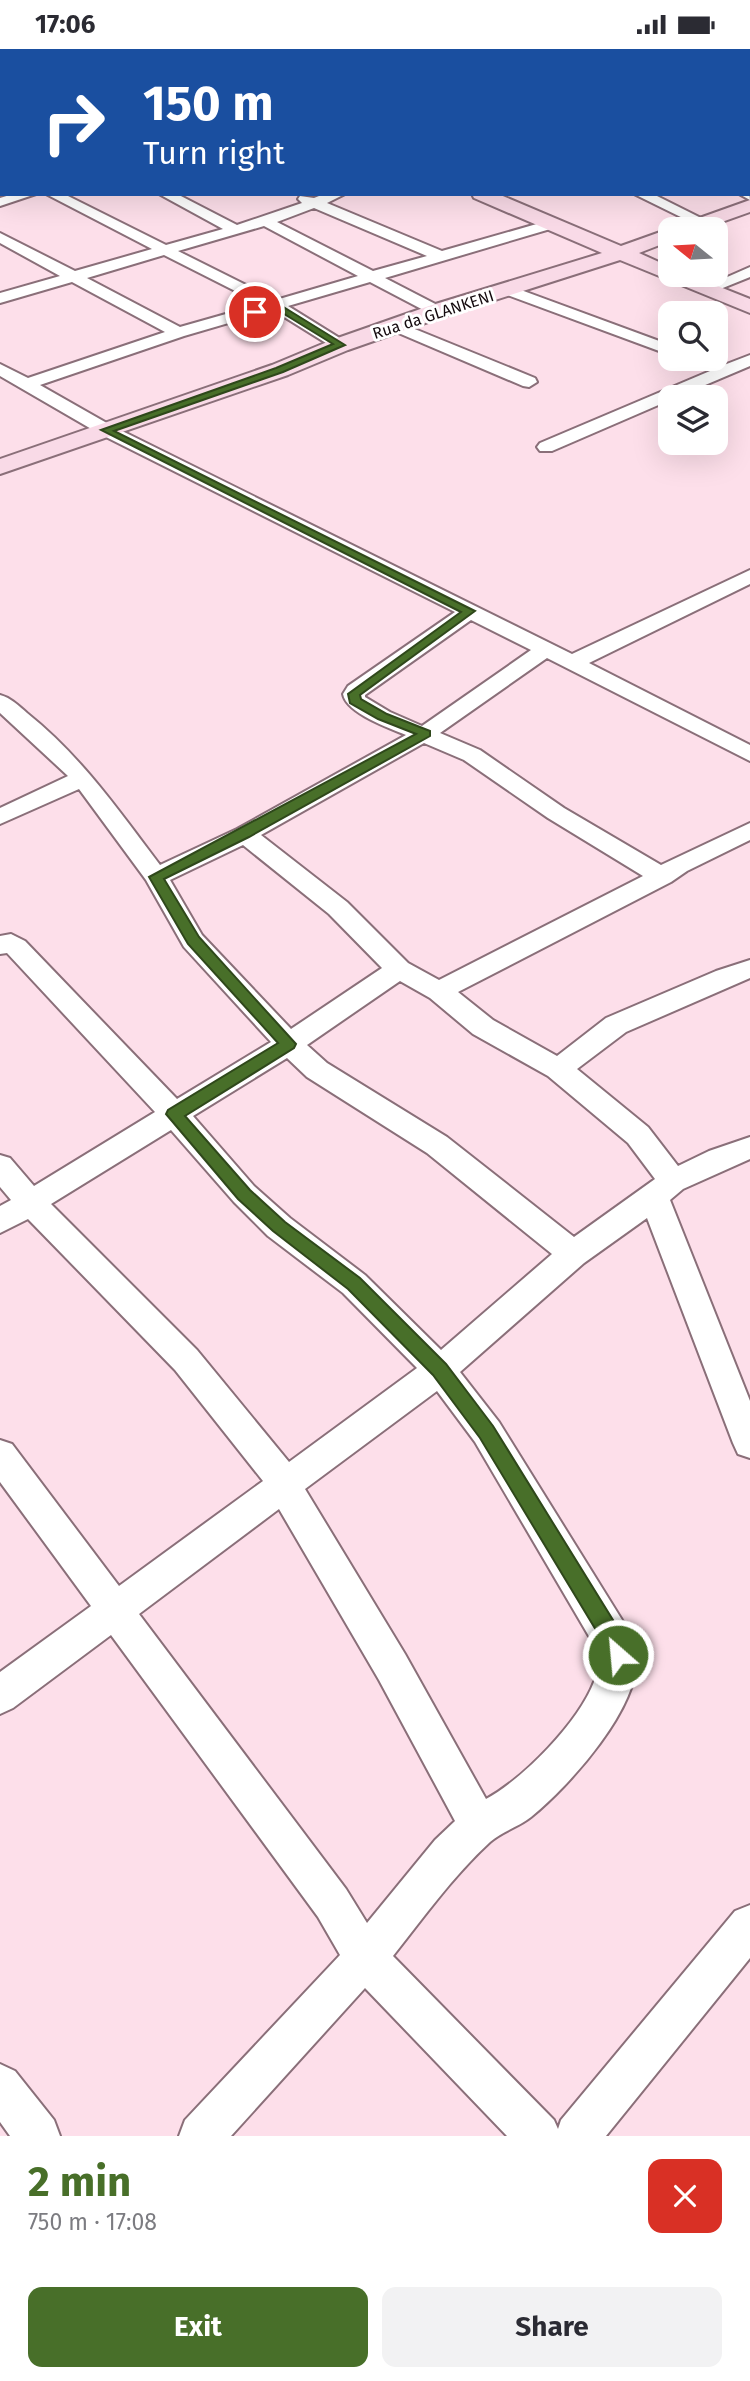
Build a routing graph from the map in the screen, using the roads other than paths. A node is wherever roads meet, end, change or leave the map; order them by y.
1 (22, 196) edge
2 (57, 196) edge
3 (170, 196) edge
4 (298, 196) edge
5 (333, 196) edge
6 (486, 196) edge
7 (644, 196) edge
8 (0, 202) edge
9 (314, 203) junction
10 (750, 206) edge
11 (678, 217) edge
12 (719, 217) edge
13 (265, 221) junction
14 (552, 224) junction
15 (234, 229) junction
16 (0, 237) edge
17 (658, 239) edge
18 (164, 250) junction
19 (621, 253) junction
20 (441, 256) junction
21 (658, 268) edge
22 (750, 272) edge
23 (74, 277) junction
24 (373, 278) junction
25 (703, 287) edge
26 (708, 289) junction
27 (507, 290) junction
28 (0, 298) edge
29 (277, 306) junction
30 (750, 307) edge
31 (437, 311) junction
32 (395, 326) junction
33 (178, 333) junction
34 (340, 345) junction
35 (658, 346) edge
36 (750, 360) edge
37 (728, 370) edge
38 (725, 371) edge
39 (10, 378) edge
40 (529, 382) dead end
41 (106, 430) junction
42 (545, 447) dead end
43 (0, 467) edge
44 (750, 576) edge
45 (470, 611) junction
46 (546, 649) junction
47 (571, 663) junction
48 (0, 702) edge
49 (426, 733) junction
50 (750, 754) edge
51 (83, 778) junction
52 (0, 817) edge
53 (750, 831) edge
54 (245, 834) junction
55 (662, 876) junction
56 (156, 877) junction
57 (0, 945) edge
58 (400, 969) junction
59 (750, 969) edge
60 (439, 991) junction
61 (289, 1044) junction
62 (558, 1069) junction
63 (174, 1114) junction
64 (750, 1148) edge
65 (0, 1166) edge
66 (664, 1189) junction
67 (30, 1202) junction
68 (0, 1221) edge
69 (573, 1254) junction
70 (440, 1370) junction
71 (739, 1384) edge
72 (750, 1443) edge
73 (0, 1455) edge
74 (285, 1485) junction
75 (115, 1610) junction
76 (0, 1695) edge
77 (479, 1825) junction
78 (750, 1926) edge
79 (365, 1958) junction
80 (0, 2086) edge
81 (38, 2136) edge
82 (201, 2136) edge
83 (538, 2136) edge
84 (577, 2136) edge

1 - 8 street
2 - 18 street
3 - 15 street
4 - 9 street
5 - 9 street
6 - 14 street
7 - 11 street
9 - 13 street
9 - 20 street
10 - 12 street
13 - 15 street
13 - 24 street
14 - 19 street
14 - 20 street
15 - 18 street
16 - 23 street
17 - 19 street, Rua da GLANKENI
18 - 23 street
18 - 29 street
19 - 21 street
19 - 27 street, Rua da GLANKENI
20 - 24 street
22 - 26 street
23 - 28 street
23 - 33 street
24 - 29 street
24 - 31 street
25 - 26 street
26 - 30 street
27 - 31 street, Rua da GLANKENI
27 - 35 street
29 - 33 street
29 - 34 street
31 - 32 street, Rua da GLANKENI
32 - 34 street, Rua da GLANKENI
32 - 40 street
33 - 39 street
34 - 41 street, Rua da GLANKENI
36 - 37 street
38 - 42 street
39 - 41 street
41 - 43 street, Rua da GLANKENI
41 - 45 street
44 - 47 street
45 - 46 street
45 - 49 street
46 - 47 street
46 - 49 street
47 - 50 street
48 - 51 street
49 - 54 street
49 - 55 street
51 - 52 street
51 - 56 street
53 - 55 street
54 - 56 street
54 - 58 street
55 - 60 street
56 - 61 street
57 - 63 street
58 - 60 street
58 - 61 street
59 - 62 street
60 - 62 street
61 - 63 street
61 - 69 street
62 - 66 street
63 - 67 street
63 - 70 street
64 - 66 street
65 - 67 street
66 - 69 street
66 - 71 street
67 - 68 street
67 - 74 street
69 - 70 street
70 - 74 street
70 - 77 street
71 - 72 street
73 - 75 street
74 - 75 street
74 - 77 street
75 - 76 street
75 - 79 street
77 - 79 street
78 - 84 street
79 - 82 street
79 - 83 street
80 - 81 street

